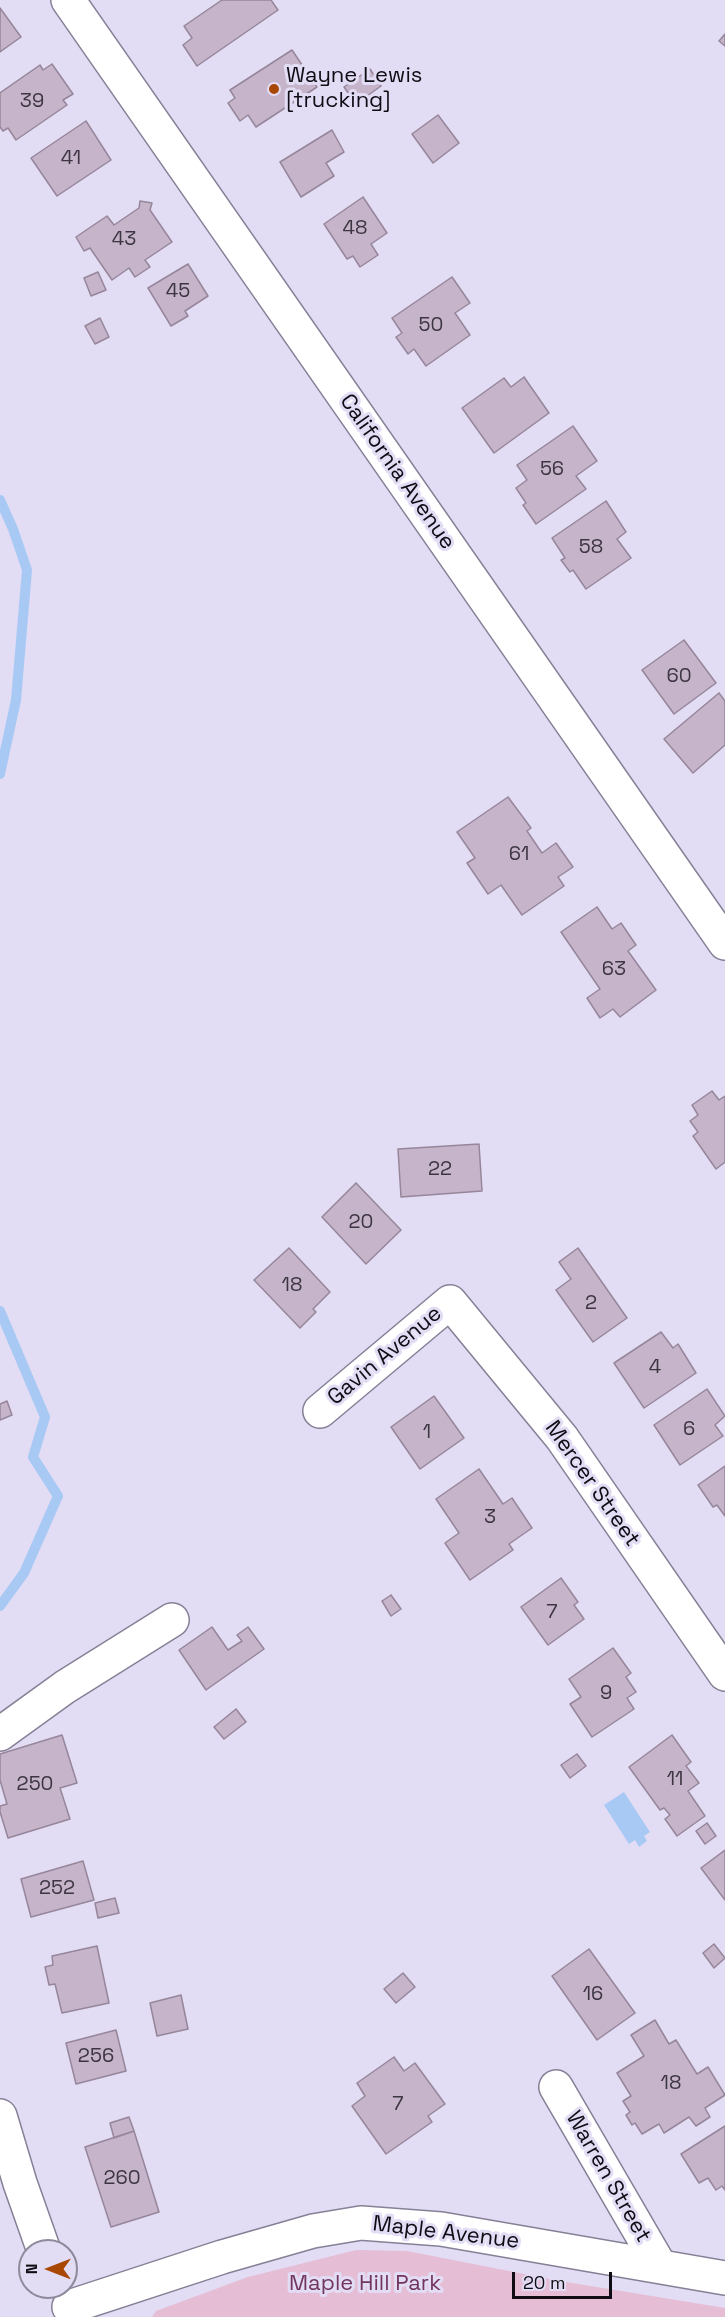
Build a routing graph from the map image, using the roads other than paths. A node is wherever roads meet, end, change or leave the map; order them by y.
1 (68, 0) edge
2 (725, 944) edge
3 (450, 1302) joint
4 (320, 1411) dead end
5 (172, 1620) dead end
6 (725, 1674) edge
7 (0, 1734) edge
8 (556, 2087) dead end
9 (0, 2116) edge
10 (40, 2239) edge
11 (660, 2266) junction
12 (725, 2278) edge
13 (68, 2304) edge

1 - 2 street, California Avenue
3 - 4 street, Gavin Avenue
3 - 6 street, Mercer Street
5 - 7 street
8 - 11 street, Warren Street
9 - 10 street
11 - 12 street, Maple Avenue
11 - 13 street, Maple Avenue

